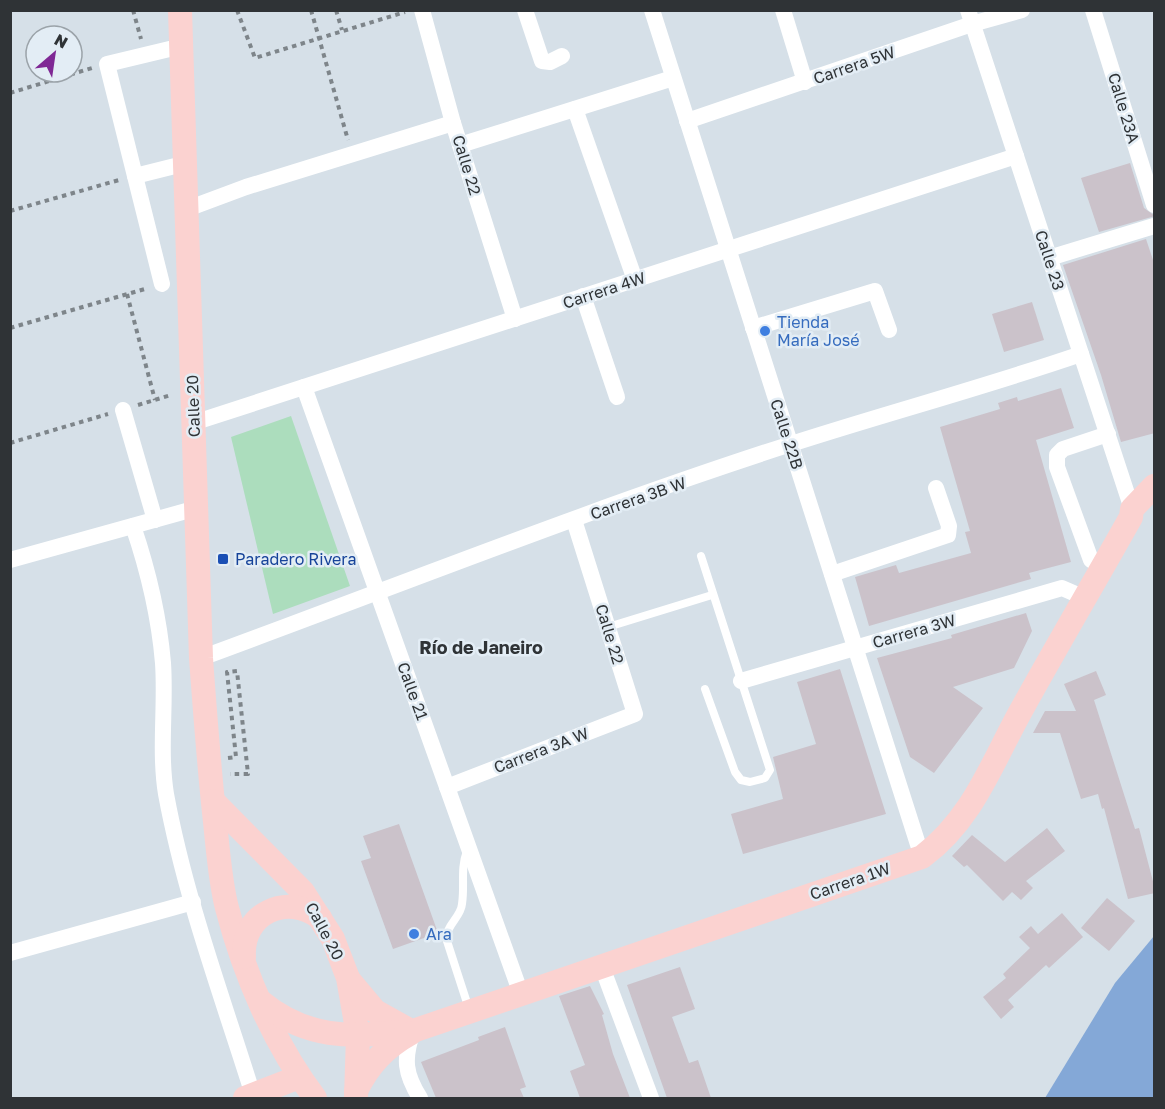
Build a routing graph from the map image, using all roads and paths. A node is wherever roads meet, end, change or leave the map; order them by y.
1 (133, 10) edge
2 (180, 10) edge
3 (237, 10) edge
4 (311, 10) edge
5 (336, 10) edge
6 (409, 10) edge
7 (422, 10) edge
8 (525, 10) edge
9 (652, 10) edge
10 (783, 10) edge
11 (1022, 10) edge
12 (1094, 10) edge
13 (970, 17) edge
14 (342, 30) junction
15 (319, 36) junction
16 (182, 46) junction
17 (146, 54) junction
18 (562, 56) dead end
19 (107, 64) junction
20 (673, 78) junction
21 (805, 82) junction
22 (10, 93) edge
23 (575, 109) junction
24 (687, 121) junction
25 (453, 123) junction
26 (460, 145) junction
27 (353, 155) junction
28 (1016, 156) junction
29 (187, 163) junction
30 (135, 176) junction
31 (1155, 205) edge
32 (187, 209) junction
33 (10, 211) edge
34 (1155, 226) edge
35 (728, 250) junction
36 (1049, 258) junction
37 (635, 280) junction
38 (162, 284) joint
39 (127, 294) junction
40 (583, 296) junction
41 (515, 318) junction
42 (10, 328) edge
43 (753, 328) junction
44 (889, 330) dead end
45 (1081, 354) junction
46 (304, 387) junction
47 (193, 389) junction
48 (617, 397) dead end
49 (154, 400) junction
50 (123, 410) junction
51 (193, 423) junction
52 (1108, 434) junction
53 (10, 443) edge
54 (790, 444) junction
55 (1155, 486) edge
56 (936, 488) dead end
57 (197, 508) junction
58 (1132, 509) junction
59 (156, 519) junction
60 (574, 520) junction
61 (133, 526) junction
62 (701, 556) dead end
63 (10, 560) edge
64 (1102, 567) junction
65 (832, 574) junction
66 (378, 593) junction
67 (712, 596) junction
68 (1085, 598) junction
69 (608, 627) junction
70 (855, 647) junction
71 (201, 658) junction
72 (741, 681) junction
73 (705, 689) dead end
74 (635, 714) joint
75 (447, 786) junction
76 (213, 801) junction
77 (469, 847) junction
78 (922, 857) junction
79 (193, 902) junction
80 (323, 920) junction
81 (10, 953) edge
82 (244, 959) junction
83 (602, 967) junction
84 (348, 978) junction
85 (521, 994) junction
86 (260, 1001) junction
87 (470, 1012) junction
88 (413, 1031) junction
89 (358, 1035) junction
90 (299, 1077) junction
91 (249, 1097) edge
92 (355, 1097) edge
93 (315, 1098) edge
94 (420, 1098) edge
95 (651, 1098) edge

1 - 17 path
2 - 16 main road, Calle 20
3 - 15 path
4 - 15 path
5 - 14 path
6 - 14 path
7 - 25 street, Calle 22
8 - 18 street
9 - 20 street, Calle 22B
10 - 21 street
11 - 13 street, Carrera 5W
12 - 31 street, Calle 23A
13 - 21 street, Carrera 5W
13 - 28 street, Calle 23
14 - 15 path
15 - 27 path
16 - 17 street
16 - 29 main road, Calle 20
17 - 19 street
19 - 22 path
19 - 30 street
20 - 23 street
20 - 24 street, Calle 22B
21 - 24 street, Carrera 5W
23 - 26 street
23 - 37 street
24 - 35 street, Calle 22B
25 - 26 street, Calle 22
25 - 27 street
26 - 41 street, Calle 22
27 - 32 street
28 - 35 street, Carrera 4W
28 - 36 street, Calle 23
29 - 30 street
29 - 32 main road, Calle 20
30 - 33 path
30 - 38 street
32 - 47 main road, Calle 20
34 - 36 street
35 - 37 street, Carrera 4W
35 - 43 street, Calle 22B
36 - 45 street, Calle 23
37 - 40 street, Carrera 4W
38 - 39 path
39 - 42 path
39 - 49 path
40 - 41 street, Carrera 4W
40 - 48 street
41 - 46 street, Carrera 4W
43 - 44 street
43 - 54 street, Calle 22B
45 - 52 street, Calle 23
45 - 54 street, Carrera 3B W
46 - 51 street, Carrera 4W
46 - 66 street, Calle 21
47 - 49 path
47 - 51 main road, Calle 20
49 - 50 path
50 - 53 path
50 - 59 street
51 - 57 main road, Calle 20
52 - 58 street, Calle 23
52 - 64 street
54 - 60 street, Carrera 3B W
54 - 65 street, Calle 22B
55 - 58 main road, Carrera 1W
56 - 65 street
57 - 59 street
57 - 71 main road, Calle 20
58 - 64 main road, Carrera 1W
59 - 61 street
60 - 66 street, Carrera 3B W
60 - 69 street, Calle 22
61 - 63 street
61 - 79 street
62 - 67 lane
64 - 68 main road, Carrera 1W
65 - 70 street, Calle 22B
66 - 71 street, Carrera 3B W
66 - 75 street, Calle 21
67 - 69 lane
67 - 72 lane
68 - 70 street, Carrera 3W
68 - 78 main road, Carrera 1W
69 - 74 street, Calle 22
70 - 72 street, Carrera 3W
70 - 78 street, Calle 22B
71 - 76 main road, Calle 20
72 - 73 lane
74 - 75 street, Carrera 3A W
75 - 77 street, Calle 21
76 - 80 main road, Calle 20
76 - 82 main road, Calle 20
77 - 85 street, Calle 21
77 - 87 lane
78 - 83 main road, Carrera 1W
79 - 81 street
79 - 91 street
80 - 82 main road
80 - 84 main road, Calle 20
82 - 86 main road, Calle 20
83 - 85 main road, Carrera 1W
83 - 95 street
84 - 88 main road
84 - 89 main road, Calle 20
85 - 87 main road, Carrera 1W
86 - 89 main road, Carrera 1W
86 - 90 main road, Calle 20
87 - 88 main road, Carrera 1W
88 - 89 main road, Carrera 1W
88 - 92 main road
88 - 94 street
89 - 92 main road, Calle 20
90 - 91 main road
90 - 93 main road, Calle 20

